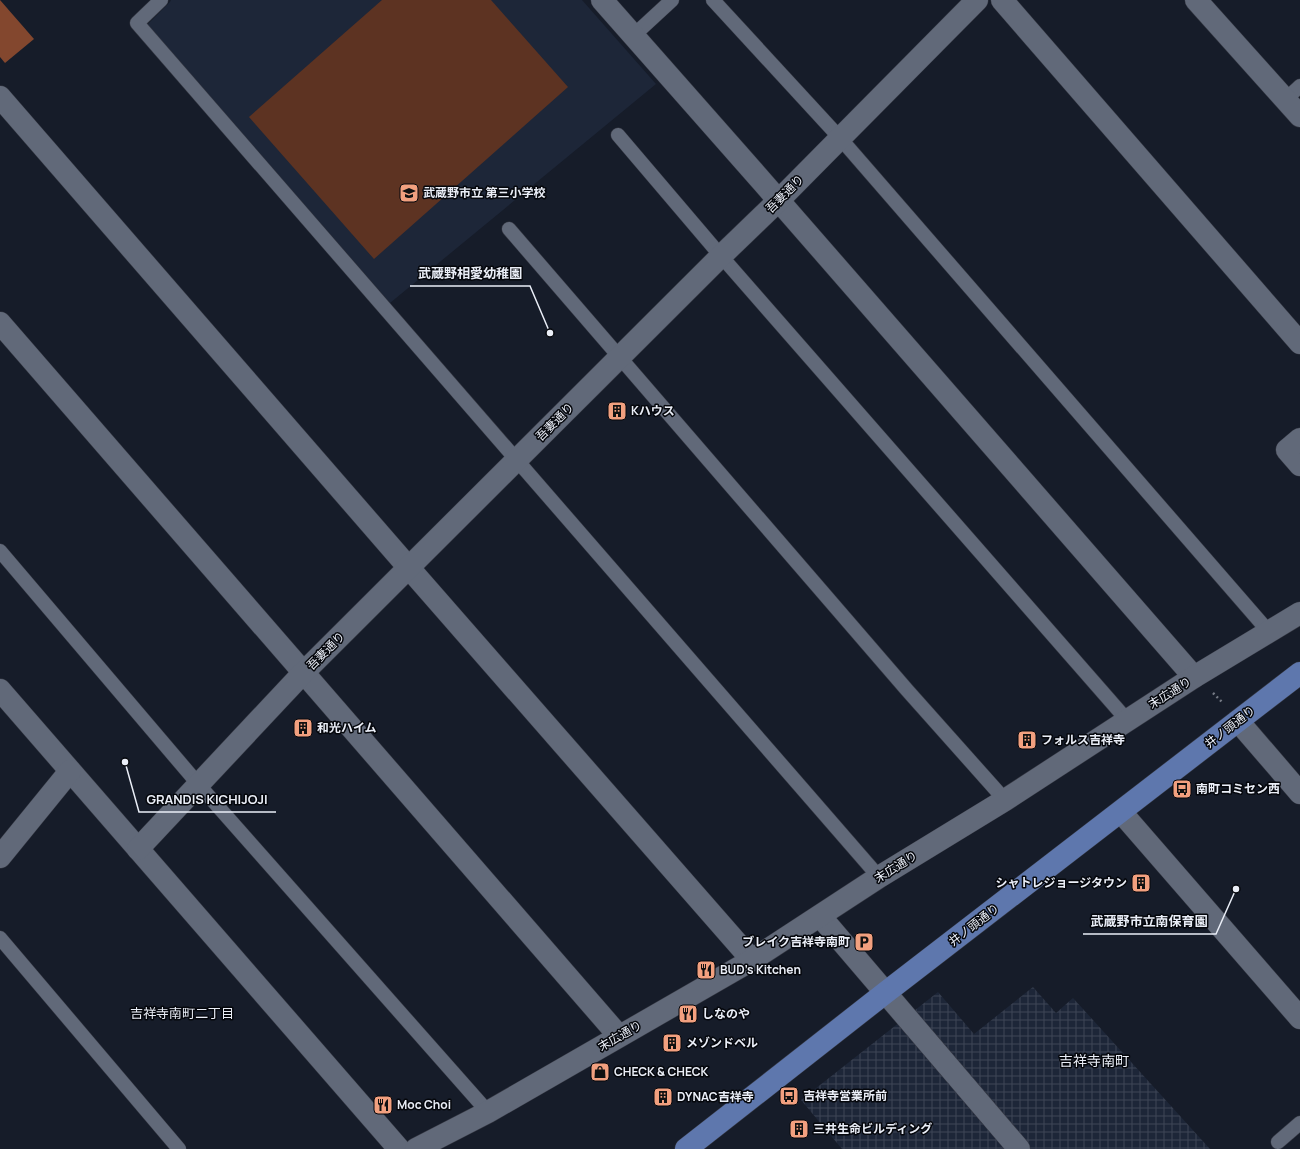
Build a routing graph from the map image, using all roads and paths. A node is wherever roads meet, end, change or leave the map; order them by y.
1 (161, 0) edge
2 (602, 0) edge
3 (672, 0) edge
4 (713, 0) edge
5 (977, 0) edge
6 (1002, 0) edge
7 (1196, 0) edge
8 (633, 36) junction
9 (1293, 93) edge
10 (0, 97) edge
11 (1300, 116) edge
12 (618, 135) dead end
13 (840, 138) junction
14 (779, 200) junction
15 (509, 229) dead end
16 (721, 256) junction
17 (0, 323) edge
18 (1300, 343) edge
19 (620, 357) junction
20 (1300, 439) edge
21 (517, 460) junction
22 (1300, 465) edge
23 (0, 551) edge
24 (409, 568) junction
25 (1300, 613) edge
26 (1269, 632) junction
27 (303, 673) junction
28 (1300, 673) edge
29 (1196, 677) junction
30 (0, 690) edge
31 (1127, 720) junction
32 (1238, 721) junction
33 (70, 771) junction
34 (199, 785) junction
35 (1300, 793) edge
36 (1005, 800) junction
37 (1121, 812) junction
38 (138, 849) junction
39 (0, 857) edge
40 (879, 877) junction
41 (820, 916) junction
42 (0, 938) edge
43 (752, 960) junction
44 (885, 993) junction
45 (1300, 1018) edge
46 (619, 1036) junction
47 (488, 1112) junction
48 (1300, 1123) edge
49 (1278, 1142) dead end
50 (179, 1149) edge
51 (399, 1149) edge
52 (416, 1149) edge
53 (686, 1149) edge
54 (1018, 1149) edge

1 - 21 lane
2 - 8 street
3 - 8 lane
4 - 13 lane
5 - 13 street, 吾妻通り
6 - 18 street
7 - 9 street
8 - 14 street
9 - 11 street
10 - 24 street
12 - 16 lane
13 - 14 street, 吾妻通り
13 - 26 lane
14 - 16 street, 吾妻通り
14 - 29 street
15 - 19 lane
16 - 19 street, 吾妻通り
16 - 31 lane
17 - 27 street
19 - 21 street, 吾妻通り
19 - 36 lane
20 - 22 street
21 - 24 street, 吾妻通り
21 - 40 lane
23 - 34 lane
24 - 27 street, 吾妻通り
24 - 43 street
25 - 26 street, 末広通り
26 - 29 street, 末広通り
27 - 34 street, 吾妻通り
27 - 46 street
28 - 32 main road, 井ノ頭通り
29 - 31 street, 末広通り
29 - 32 path
30 - 33 street
31 - 36 street, 末広通り
32 - 35 street
32 - 37 main road, 井ノ頭通り
33 - 38 street
33 - 39 street
34 - 38 street, 吾妻通り
34 - 47 lane
36 - 40 street, 末広通り
37 - 44 main road, 井ノ頭通り
37 - 45 street
38 - 51 street
40 - 41 street, 末広通り
41 - 43 street, 末広通り
41 - 44 street
42 - 50 lane
43 - 46 street, 末広通り
44 - 53 main road, 井ノ頭通り
44 - 54 street
46 - 47 street, 末広通り
47 - 52 street, 末広通り
48 - 49 lane

